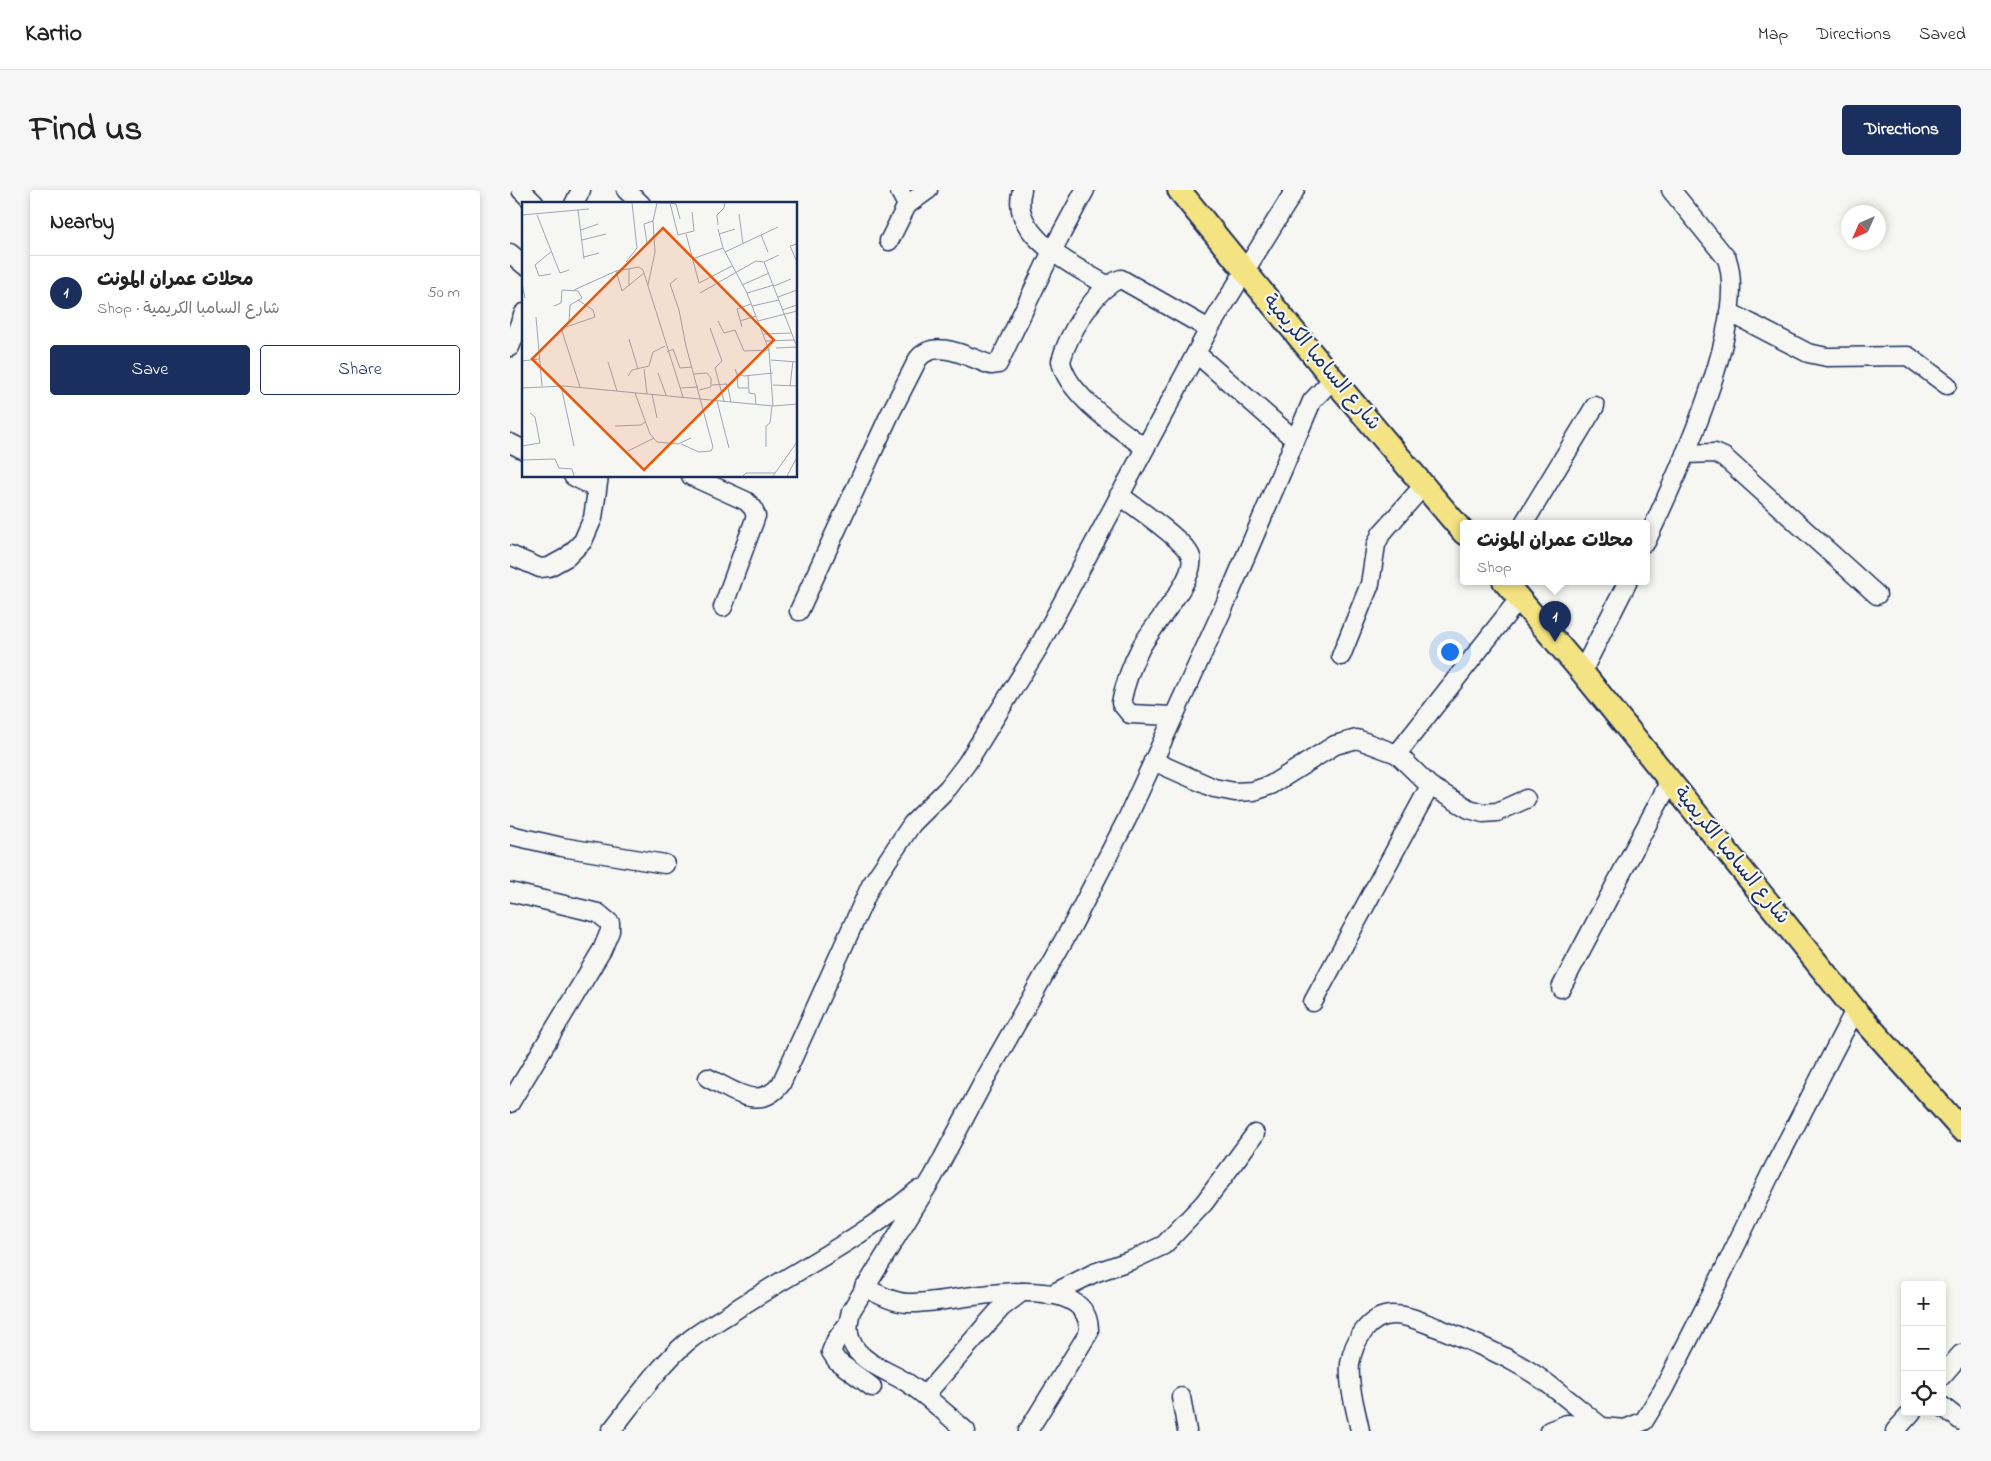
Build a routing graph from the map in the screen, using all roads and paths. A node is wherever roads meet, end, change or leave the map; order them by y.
1 (521, 190) edge
2 (581, 190) edge
3 (626, 190) edge
4 (928, 190) edge
5 (1022, 190) edge
6 (1085, 190) edge
7 (1180, 190) edge
8 (1295, 190) edge
9 (1671, 190) edge
10 (903, 197) edge
11 (533, 202) edge
12 (575, 202) edge
13 (639, 202) edge
14 (889, 241) dead end
15 (1052, 252) junction
16 (510, 253) edge
17 (522, 263) edge
18 (1246, 272) junction
19 (1108, 286) junction
20 (1729, 312) junction
21 (522, 317) edge
22 (1209, 329) junction
23 (510, 347) edge
24 (1197, 354) junction
25 (1333, 379) junction
26 (1947, 385) dead end
27 (1595, 406) dead end
28 (1295, 440) junction
29 (510, 443) edge
30 (1145, 448) junction
31 (522, 449) edge
32 (1685, 454) junction
33 (581, 478) edge
34 (695, 478) edge
35 (597, 482) edge
36 (1424, 486) junction
37 (1119, 495) junction
38 (1526, 520) edge
39 (1460, 528) edge
40 (1650, 533) edge
41 (510, 555) edge
42 (1507, 585) edge
43 (1626, 585) edge
44 (1877, 595) dead end
45 (1519, 599) junction
46 (723, 607) dead end
47 (799, 611) dead end
48 (1341, 656) dead end
49 (1582, 672) junction
50 (1174, 716) junction
51 (1397, 754) junction
52 (1153, 761) junction
53 (1670, 781) junction
54 (1430, 786) junction
55 (1526, 799) dead end
56 (510, 835) edge
57 (665, 864) dead end
58 (510, 892) edge
59 (1562, 988) dead end
60 (1313, 1002) dead end
61 (1855, 1010) junction
62 (708, 1078) dead end
63 (511, 1098) edge
64 (1959, 1121) edge
65 (1255, 1134) dead end
66 (933, 1176) junction
67 (864, 1287) junction
68 (1022, 1292) junction
69 (1050, 1295) junction
70 (847, 1325) junction
71 (1961, 1354) edge
72 (1946, 1371) edge
73 (872, 1387) dead end
74 (925, 1395) junction
75 (1181, 1397) dead end
76 (1946, 1409) edge
77 (1908, 1416) edge
78 (1961, 1421) edge
79 (1602, 1427) junction
80 (611, 1431) edge
81 (966, 1431) edge
82 (1028, 1431) edge
83 (1187, 1431) edge
84 (1360, 1431) edge
85 (1549, 1431) edge
86 (1895, 1431) edge

1 - 11 street
2 - 12 street
3 - 13 street
4 - 10 street
5 - 15 street
6 - 15 street
7 - 18 main road, شارع السامبا الكريمية
8 - 18 street
9 - 20 street
10 - 14 street
15 - 19 street
15 - 47 street
16 - 17 street
18 - 22 street
18 - 25 main road, شارع السامبا الكريمية
19 - 22 street
19 - 30 street
20 - 26 street
20 - 32 street
21 - 23 street
22 - 24 street
24 - 28 street
24 - 30 street
25 - 28 street
25 - 36 main road, شارع السامبا الكريمية
27 - 38 street
28 - 50 street
29 - 31 street
30 - 37 street
32 - 40 street
32 - 44 street
33 - 35 street
34 - 46 street
35 - 41 street
36 - 39 main road, شارع السامبا الكريمية
36 - 48 street
37 - 50 street
37 - 62 street
42 - 45 main road, شارع السامبا الكريمية
43 - 49 street
45 - 49 main road, شارع السامبا الكريمية
45 - 51 street
49 - 53 main road, شارع السامبا الكريمية
50 - 52 street
51 - 52 street
51 - 54 street
52 - 66 street
53 - 59 street
53 - 61 main road, شارع السامبا الكريمية
54 - 55 street
54 - 60 street
56 - 57 street
58 - 63 street
61 - 64 main road, شارع السامبا الكريمية
61 - 79 street
65 - 69 street
66 - 67 street
66 - 80 street
67 - 68 street
67 - 70 street
68 - 69 street
68 - 74 street
69 - 82 street
70 - 73 street
70 - 74 street
71 - 72 street
74 - 81 street
75 - 83 street
76 - 78 street
77 - 86 street
79 - 84 street
79 - 85 street

